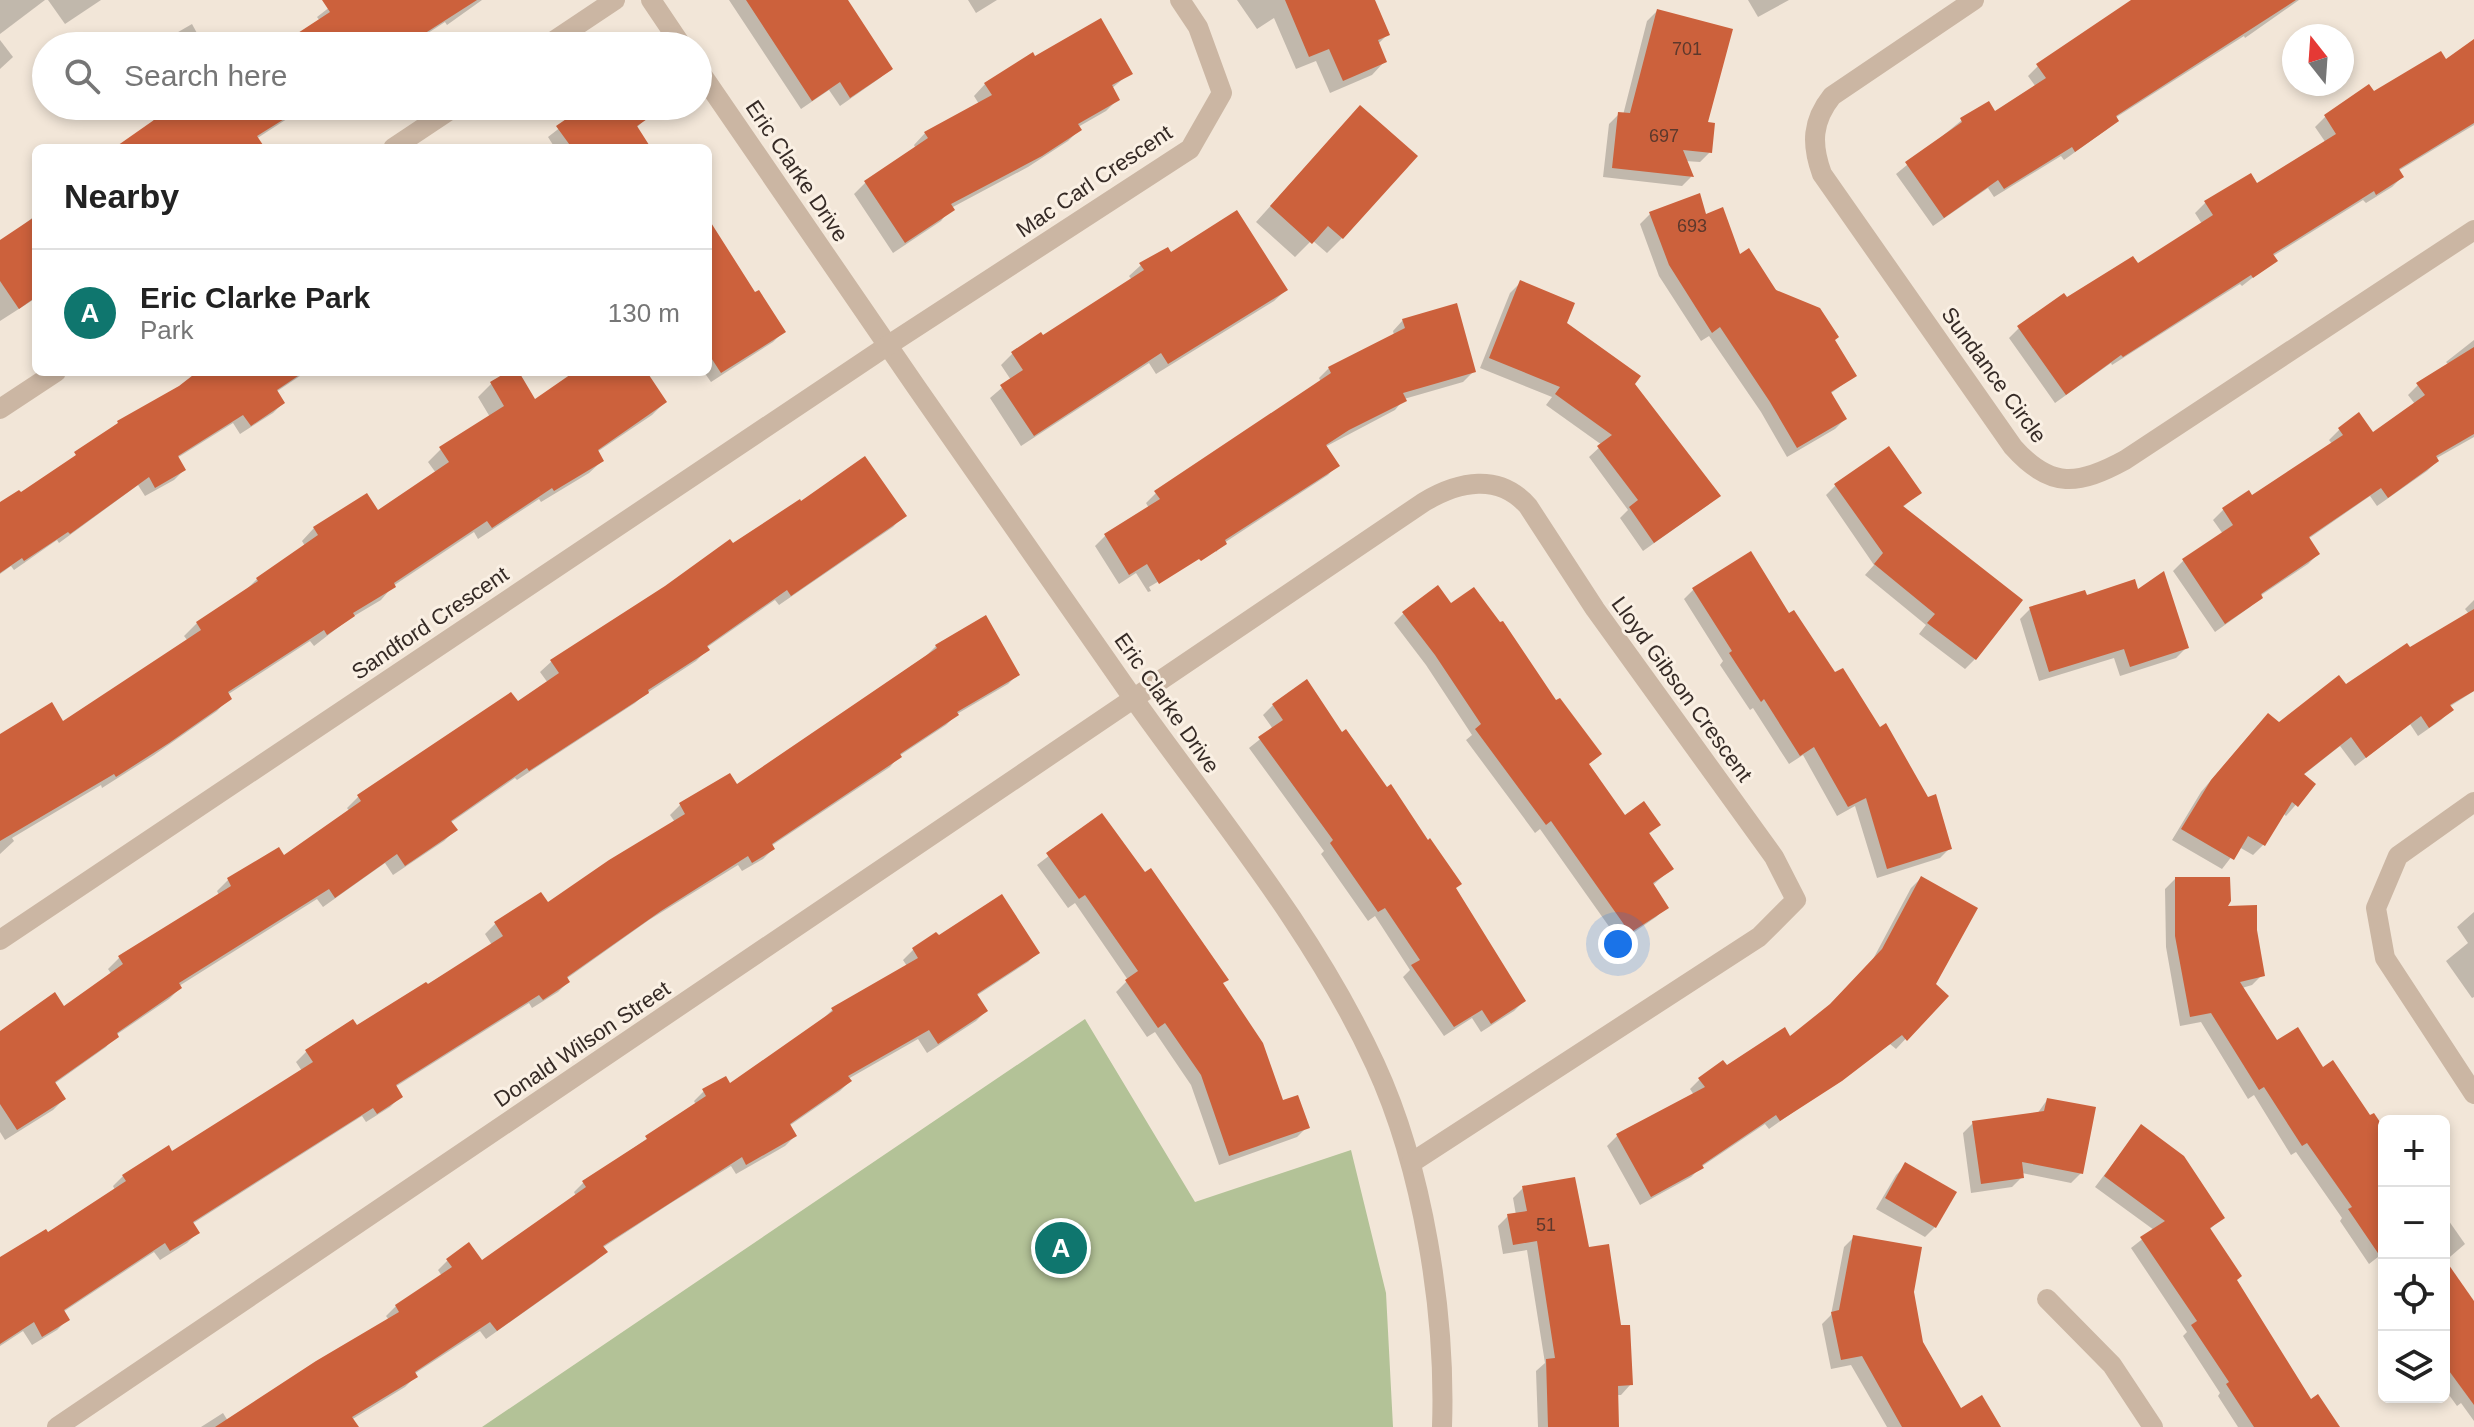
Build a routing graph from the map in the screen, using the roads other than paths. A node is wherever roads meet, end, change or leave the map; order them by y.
1 (615, 0) edge
2 (651, 0) edge
3 (1180, 0) edge
4 (1974, 0) edge
5 (567, 32) edge
6 (673, 32) edge
7 (712, 90) edge
8 (435, 120) edge
9 (399, 144) edge
10 (2474, 230) edge
11 (887, 346) junction
12 (50, 376) edge
13 (0, 409) edge
14 (1135, 700) junction
15 (2474, 802) edge
16 (0, 940) edge
17 (2474, 1094) edge
18 (1411, 1163) junction
19 (2047, 1299) dead end
20 (57, 1427) edge
21 (1442, 1427) edge
22 (2153, 1427) edge

1 - 5 street
2 - 6 street
3 - 11 street, Mac Carl Crescent
4 - 10 street, Sundance Circle
7 - 11 street, Eric Clarke Drive
8 - 9 street
11 - 14 street, Eric Clarke Drive
11 - 16 street, Sandford Crescent
12 - 13 street
14 - 18 street, Eric Clarke Drive
14 - 18 street, Lloyd Gibson Crescent
14 - 20 street, Donald Wilson Street
15 - 17 street
18 - 21 street, Eric Clarke Drive
19 - 22 street

